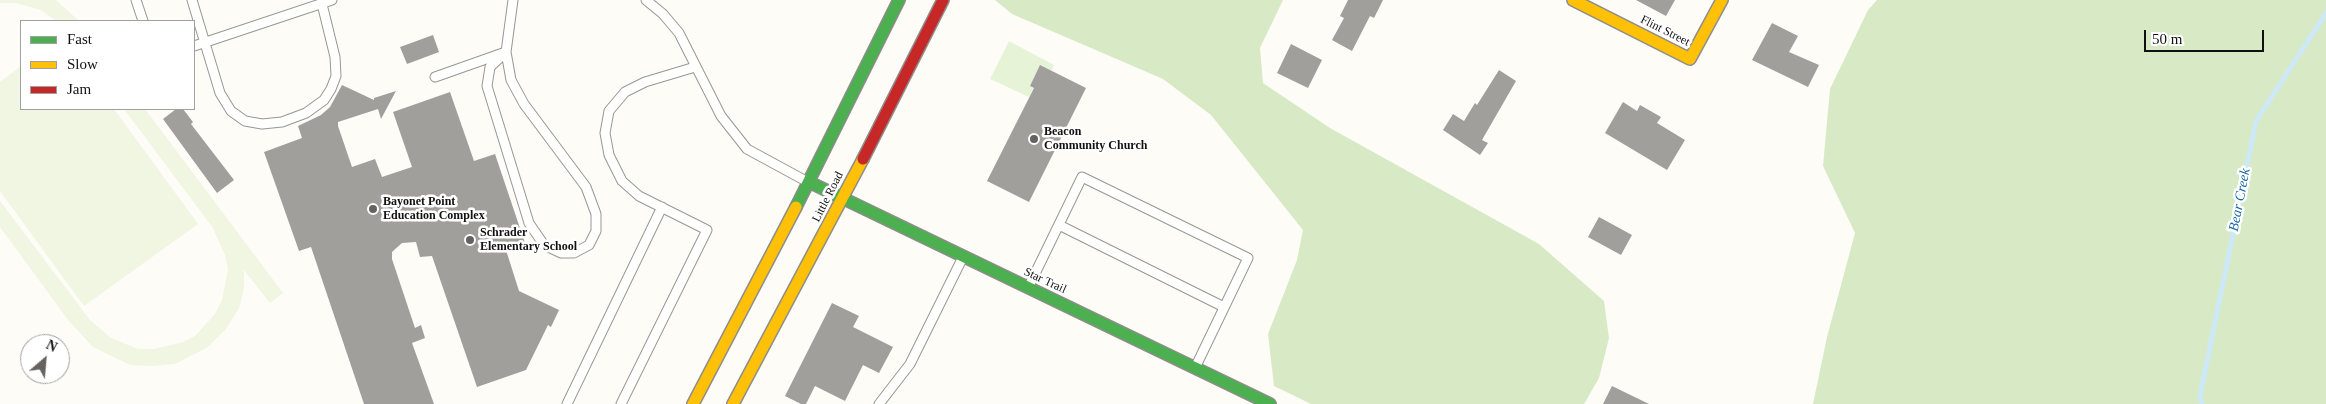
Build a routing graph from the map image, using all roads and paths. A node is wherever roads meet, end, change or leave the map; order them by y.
1 (136, 0) edge
2 (192, 0) edge
3 (332, 0) edge
4 (513, 0) edge
5 (646, 0) edge
6 (899, 0) edge
7 (943, 0) edge
8 (1573, 0) edge
9 (1722, 0) edge
10 (322, 4) junction
11 (143, 20) edge
12 (205, 42) junction
13 (195, 46) edge
14 (506, 52) junction
15 (695, 67) junction
16 (435, 77) dead end
17 (809, 182) junction
18 (842, 200) junction
19 (662, 207) junction
20 (1059, 225) junction
21 (963, 257) junction
22 (1028, 288) junction
23 (1224, 307) junction
24 (1195, 368) junction
25 (567, 404) edge
26 (621, 404) edge
27 (693, 404) edge
28 (733, 404) edge
29 (879, 404) edge
30 (1270, 404) edge

1 - 11 lane
2 - 12 lane
3 - 10 lane
4 - 14 lane
5 - 15 lane
6 - 17 main road, Little Road
7 - 18 main road, Little Road
8 - 9 main road, Flint Street
10 - 12 lane
10 - 12 lane
12 - 13 lane
14 - 14 lane
14 - 16 lane
15 - 17 lane
15 - 19 lane
17 - 18 main road, Star Trail
17 - 27 main road, Little Road
18 - 21 main road, Star Trail
18 - 28 main road, Little Road
19 - 25 lane
19 - 26 lane
20 - 22 lane
20 - 23 lane
20 - 23 lane
21 - 22 main road, Star Trail
21 - 29 lane
22 - 24 main road, Star Trail
23 - 24 lane
24 - 30 main road, Star Trail

